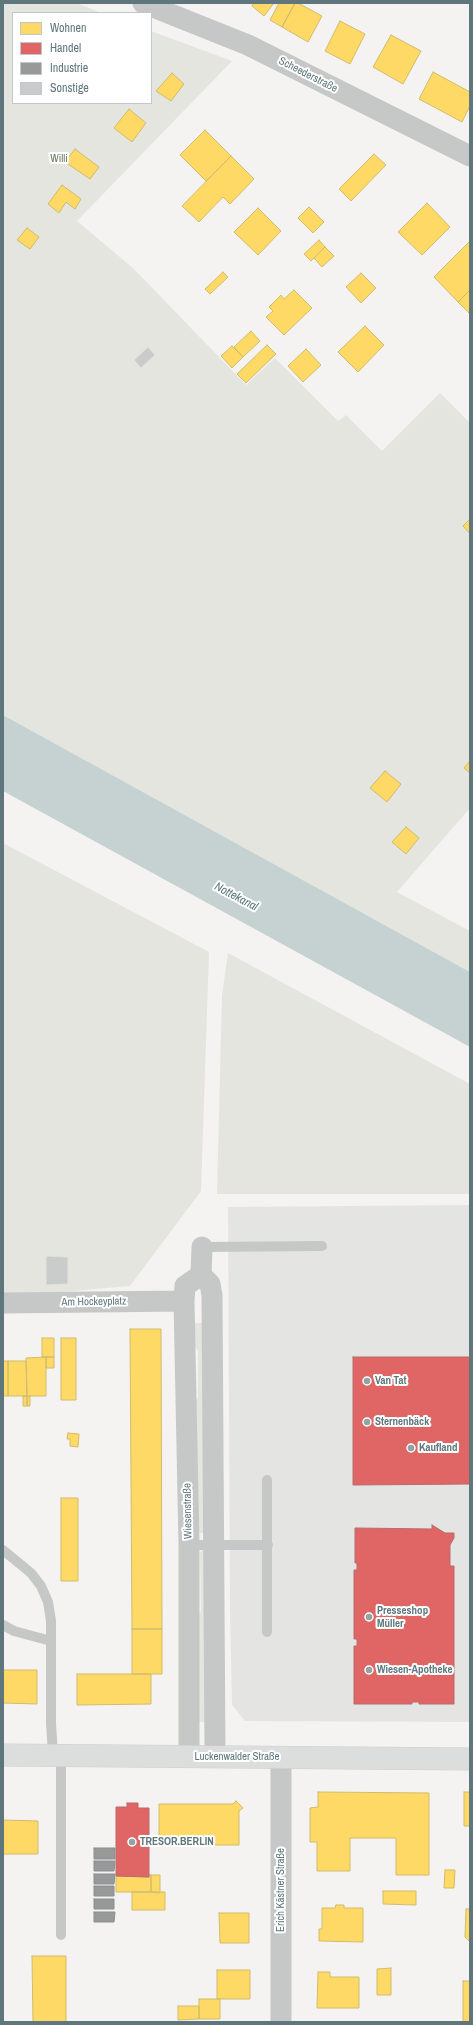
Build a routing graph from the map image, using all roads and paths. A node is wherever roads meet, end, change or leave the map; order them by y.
1 (143, 3) edge
2 (470, 156) edge
3 (322, 1246) dead end
4 (202, 1247) joint
5 (201, 1275) junction
6 (184, 1301) junction
7 (3, 1303) edge
8 (267, 1480) dead end
9 (268, 1544) junction
10 (189, 1545) junction
11 (214, 1545) junction
12 (3, 1550) edge
13 (3, 1625) edge
14 (267, 1632) dead end
15 (51, 1641) junction
16 (3, 1755) edge
17 (57, 1755) junction
18 (189, 1756) junction
19 (215, 1756) junction
20 (281, 1757) junction
21 (470, 1759) edge
22 (61, 1935) dead end
23 (281, 2022) edge

1 - 2 street, Scheederstraße
3 - 4 lane
4 - 5 street
5 - 6 street, Wiesenstraße
5 - 11 street
6 - 7 street, Am Hockeyplatz
6 - 10 street, Wiesenstraße
8 - 9 lane
9 - 11 lane
9 - 14 lane
10 - 11 lane
10 - 18 street, Wiesenstraße
11 - 19 street
12 - 15 lane
13 - 15 lane
15 - 17 lane
16 - 17 main road, Luckenwalder Straße
17 - 18 main road, Luckenwalder Straße
17 - 22 lane
18 - 19 main road, Luckenwalder Straße
19 - 20 main road, Luckenwalder Straße
20 - 21 main road, Luckenwalder Straße
20 - 23 street, Erich Kästner Straße

